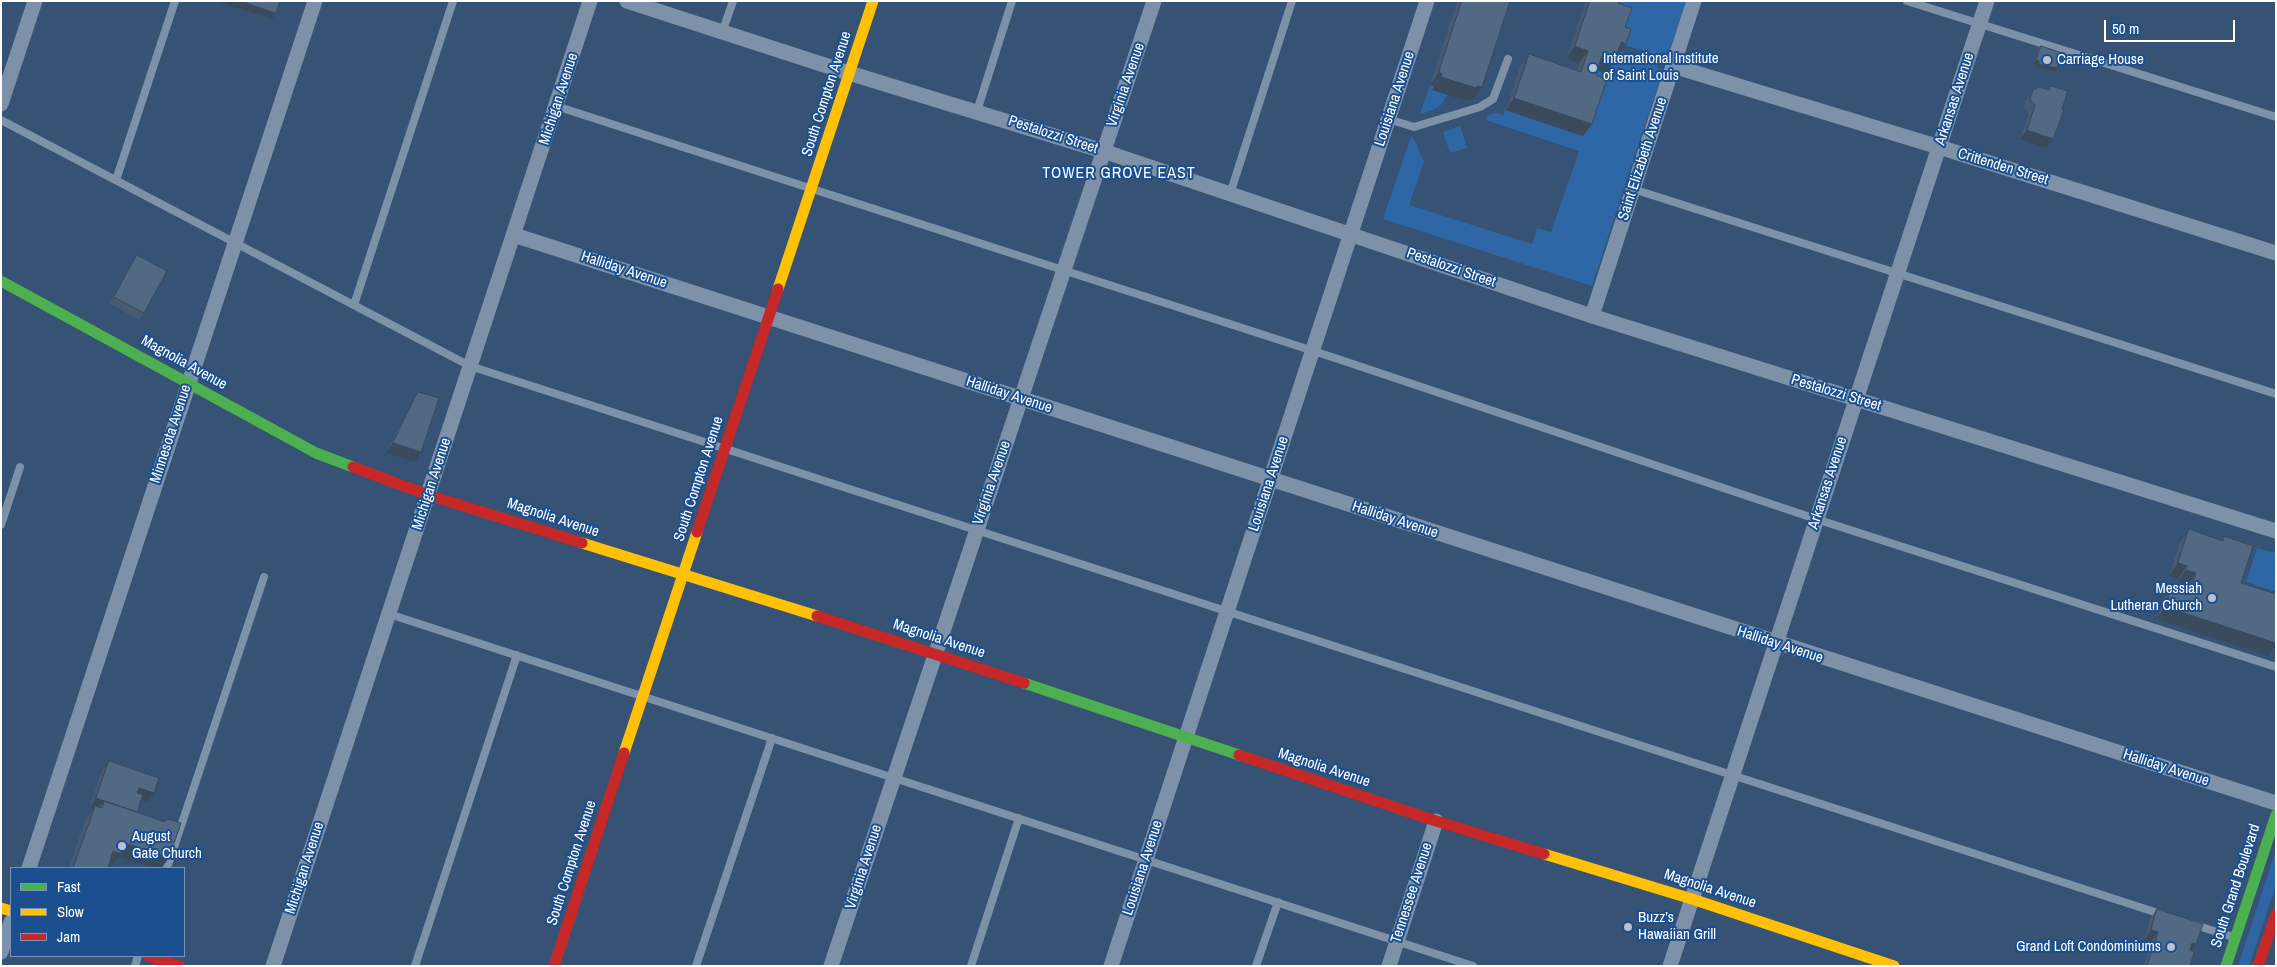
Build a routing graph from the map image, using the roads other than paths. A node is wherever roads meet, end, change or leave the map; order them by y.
1 (35, 1) edge
2 (175, 1) edge
3 (315, 1) edge
4 (454, 1) edge
5 (590, 1) edge
6 (627, 1) edge
7 (732, 1) edge
8 (873, 1) edge
9 (1012, 1) edge
10 (1154, 1) edge
11 (1292, 1) edge
12 (1427, 1) edge
13 (1694, 1) edge
14 (1907, 1) edge
15 (1986, 1) edge
16 (1979, 24) junction
17 (722, 33) junction
18 (1508, 59) dead end
19 (1673, 66) junction
20 (850, 73) junction
21 (1, 104) edge
22 (556, 106) junction
23 (977, 111) junction
24 (2276, 117) edge
25 (1, 120) edge
26 (1388, 120) junction
27 (1939, 147) junction
28 (1103, 151) junction
29 (116, 180) junction
30 (1633, 189) junction
31 (810, 190) junction
32 (1230, 194) junction
33 (1351, 233) junction
34 (514, 235) junction
35 (235, 243) junction
36 (2276, 253) edge
37 (1063, 270) junction
38 (1898, 272) junction
39 (1, 281) edge
40 (354, 305) junction
41 (1592, 316) junction
42 (768, 317) junction
43 (1312, 351) junction
44 (470, 366) junction
45 (188, 382) junction
46 (2276, 394) edge
47 (1020, 399) junction
48 (1856, 399) junction
49 (725, 449) junction
50 (20, 467) dead end
51 (1270, 480) junction
52 (428, 495) junction
53 (1816, 520) junction
54 (1, 525) edge
55 (976, 530) junction
56 (2276, 531) edge
57 (683, 576) junction
58 (264, 577) dead end
59 (1227, 611) junction
60 (389, 614) junction
61 (1776, 644) junction
62 (935, 653) junction
63 (517, 655) junction
64 (2276, 667) edge
65 (643, 696) junction
66 (772, 738) junction
67 (1186, 738) junction
68 (1733, 774) junction
69 (894, 778) junction
70 (2276, 804) edge
71 (2276, 815) edge
72 (1018, 818) junction
73 (1436, 821) junction
74 (1146, 860) junction
75 (29, 867) edge
76 (167, 867) edge
77 (1692, 899) junction
78 (1278, 902) junction
79 (2276, 914) edge
80 (2175, 918) edge
81 (2184, 921) edge
82 (10, 925) edge
83 (2235, 938) junction
84 (1397, 941) junction
85 (1, 952) edge
86 (151, 957) edge
87 (179, 966) edge
88 (273, 966) edge
89 (415, 966) edge
90 (554, 966) edge
91 (696, 966) edge
92 (831, 966) edge
93 (971, 966) edge
94 (1111, 966) edge
95 (1256, 966) edge
96 (1389, 966) edge
97 (1473, 966) edge
98 (1670, 966) edge
99 (1894, 966) edge
100 (2226, 966) edge
101 (2258, 966) edge

1 - 21 street
2 - 29 lane
3 - 35 street, Minnesota Avenue
4 - 40 lane
5 - 22 street, Michigan Avenue
6 - 17 street, Pestalozzi Street
7 - 17 lane
8 - 20 street, South Compton Avenue
9 - 23 lane
10 - 28 street, Virginia Avenue
11 - 32 lane
12 - 26 street, Louisiana Avenue
13 - 19 street, Saint Elizabeth Avenue
14 - 16 lane
15 - 16 street, Arkansas Avenue
16 - 24 lane
16 - 27 street, Arkansas Avenue
17 - 20 street, Pestalozzi Street
18 - 26 lane
19 - 27 street, Crittenden Street
19 - 30 street, Saint Elizabeth Avenue
20 - 23 street, Pestalozzi Street
20 - 31 street, South Compton Avenue
22 - 31 lane
22 - 34 street, Michigan Avenue
23 - 28 street, Pestalozzi Street
25 - 29 lane
26 - 33 street, Louisiana Avenue
27 - 36 street, Crittenden Street
27 - 38 street, Arkansas Avenue
28 - 32 street, Pestalozzi Street
28 - 37 street, Virginia Avenue
29 - 35 lane
30 - 38 lane
30 - 41 street, Saint Elizabeth Avenue
31 - 37 lane
31 - 42 street, South Compton Avenue
32 - 33 street, Pestalozzi Street
33 - 41 street, Pestalozzi Street
33 - 43 street, Louisiana Avenue
34 - 42 street, Halliday Avenue
34 - 44 street, Michigan Avenue
35 - 40 lane
35 - 45 street, Minnesota Avenue
37 - 43 lane
37 - 47 street, Virginia Avenue
38 - 46 lane
38 - 48 street, Arkansas Avenue
39 - 45 street, Magnolia Avenue
40 - 44 lane
41 - 48 street, Pestalozzi Street
42 - 47 street, Halliday Avenue
42 - 49 street, South Compton Avenue
43 - 51 street, Louisiana Avenue
43 - 53 lane
44 - 49 lane
44 - 52 street, Michigan Avenue
45 - 52 street, Magnolia Avenue
45 - 75 street, Minnesota Avenue
47 - 51 street, Halliday Avenue
47 - 55 street, Virginia Avenue
48 - 53 street, Arkansas Avenue
48 - 56 street, Pestalozzi Street
49 - 55 lane
49 - 57 street, South Compton Avenue
50 - 54 lane
51 - 59 street, Louisiana Avenue
51 - 61 street, Halliday Avenue
52 - 57 street, Magnolia Avenue
52 - 60 street, Michigan Avenue
53 - 61 street, Arkansas Avenue
53 - 64 lane
55 - 59 lane
55 - 62 street, Virginia Avenue
57 - 62 street, Magnolia Avenue
57 - 65 street, South Compton Avenue
58 - 76 lane
59 - 67 street, Louisiana Avenue
59 - 68 lane
60 - 63 lane
60 - 88 street, Michigan Avenue
61 - 68 street, Arkansas Avenue
61 - 70 street, Halliday Avenue
62 - 67 street, Magnolia Avenue
62 - 69 street, Virginia Avenue
63 - 65 lane
63 - 89 lane
65 - 66 lane
65 - 90 street, South Compton Avenue
66 - 69 lane
66 - 91 lane
67 - 73 street, Magnolia Avenue
67 - 74 street, Louisiana Avenue
68 - 77 street, Arkansas Avenue
68 - 80 lane
69 - 72 lane
69 - 92 street, Virginia Avenue
71 - 83 street, South Grand Boulevard
72 - 74 lane
72 - 93 lane
73 - 77 street, Magnolia Avenue
73 - 84 street, Tennessee Avenue
74 - 78 lane
74 - 94 street, Louisiana Avenue
77 - 98 street, Arkansas Avenue
77 - 99 street, Magnolia Avenue
78 - 84 lane
78 - 95 lane
79 - 101 street
81 - 83 lane
82 - 85 street
83 - 100 street, South Grand Boulevard
84 - 96 street, Tennessee Avenue
84 - 97 lane
86 - 87 street

